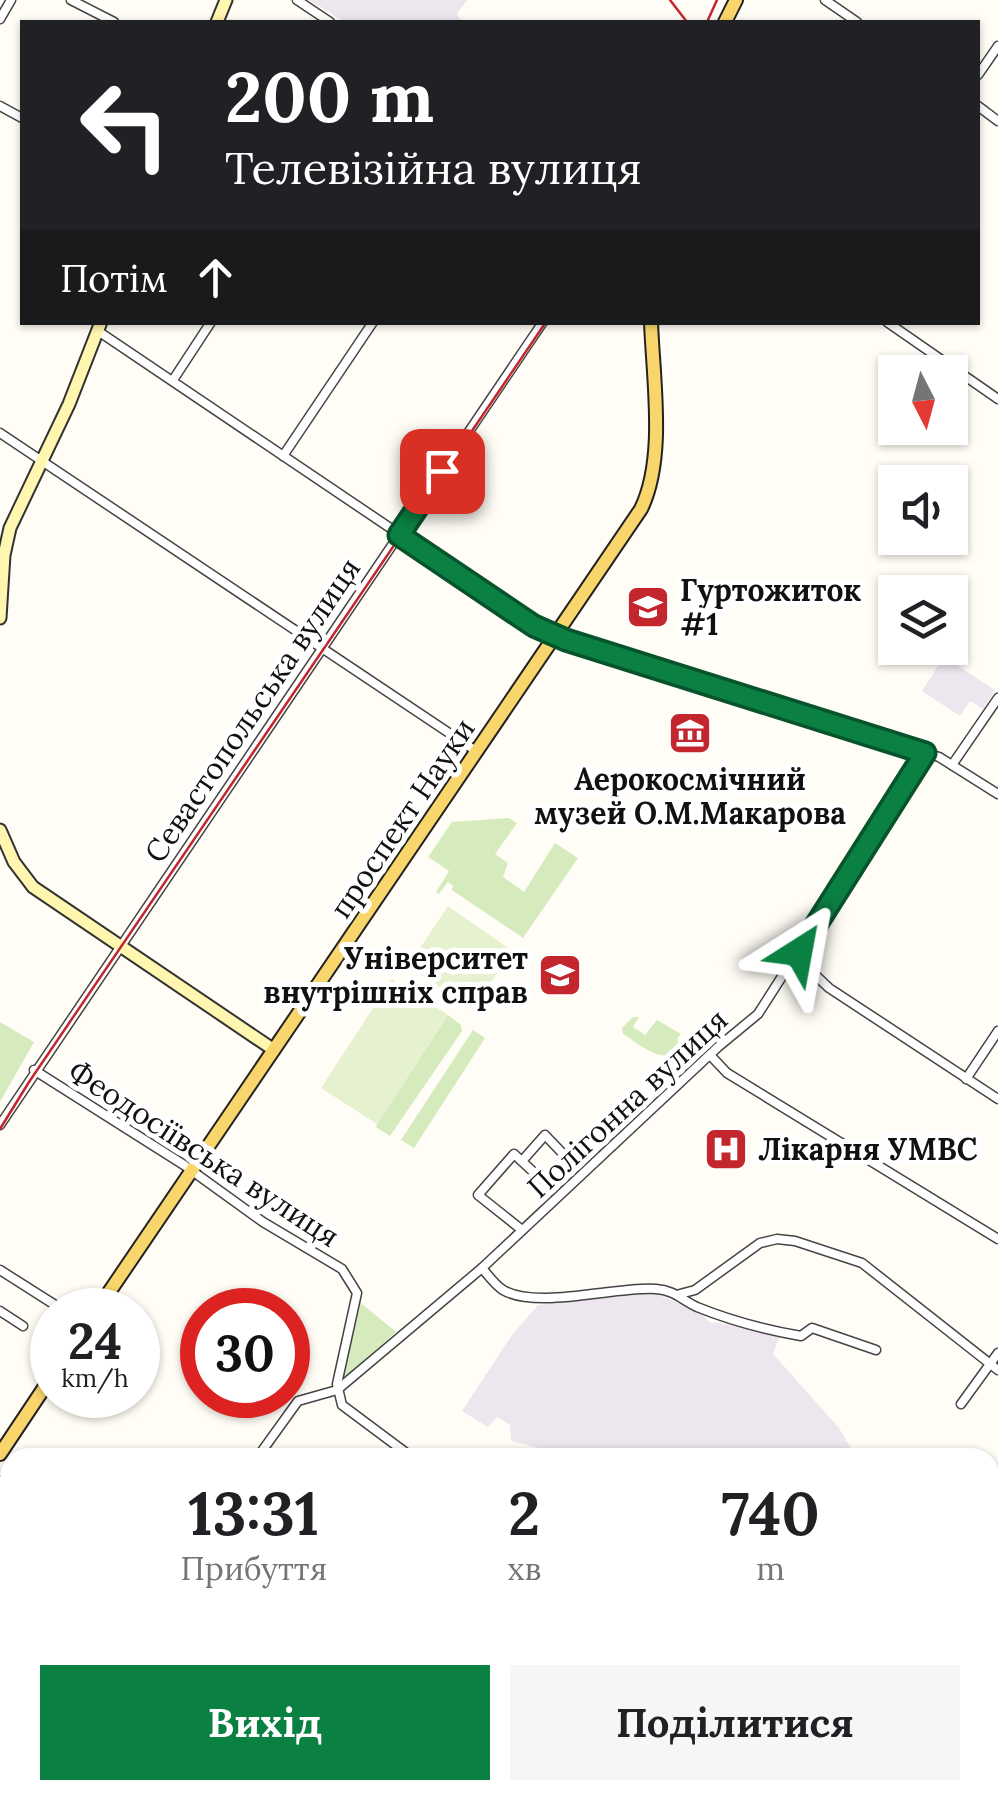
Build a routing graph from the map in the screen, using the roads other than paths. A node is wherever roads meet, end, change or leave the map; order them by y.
1 (11, 0) edge
2 (72, 0) edge
3 (296, 0) edge
4 (825, 0) edge
5 (0, 19) edge
6 (319, 19) edge
7 (110, 20) edge
8 (853, 20) edge
9 (998, 46) edge
10 (980, 72) edge
11 (209, 325) edge
12 (372, 325) edge
13 (542, 325) edge
14 (651, 325) edge
15 (891, 325) edge
16 (100, 327) edge
17 (173, 380) junction
18 (998, 400) edge
19 (0, 434) edge
20 (283, 456) junction
21 (42, 461) junction
22 (399, 535) junction
23 (0, 618) edge
24 (555, 635) junction
25 (323, 646) junction
26 (998, 698) edge
27 (476, 752) junction
28 (925, 753) junction
29 (952, 765) junction
30 (998, 794) edge
31 (0, 830) edge
32 (119, 946) junction
33 (799, 952) junction
34 (998, 1031) edge
35 (274, 1050) junction
36 (710, 1055) junction
37 (34, 1070) junction
38 (966, 1079) junction
39 (998, 1099) edge
40 (0, 1125) edge
41 (522, 1161) junction
42 (192, 1172) junction
43 (522, 1230) junction
44 (998, 1239) edge
45 (482, 1268) junction
46 (0, 1270) edge
47 (112, 1288) edge
48 (30, 1289) edge
49 (680, 1294) junction
50 (0, 1311) edge
51 (23, 1326) dead end
52 (876, 1350) dead end
53 (998, 1353) edge
54 (994, 1367) edge
55 (337, 1390) junction
56 (960, 1404) dead end
57 (30, 1409) edge
58 (4, 1448) edge
59 (264, 1448) edge
60 (400, 1448) edge

1 - 5 street
2 - 7 street
3 - 6 street
4 - 8 street
9 - 10 street
11 - 17 street
12 - 20 street
13 - 22 street, Севастопольська вулиця
14 - 24 main road, проспект Науки
15 - 18 street
16 - 17 street
16 - 21 main road
17 - 20 street
19 - 21 street
20 - 22 street
21 - 23 main road
21 - 25 street
22 - 24 street
22 - 25 street, Севастопольська вулиця
24 - 27 main road, проспект Науки
24 - 28 street
25 - 27 street
25 - 32 street, Севастопольська вулиця
26 - 29 street
27 - 35 main road, проспект Науки
28 - 29 street
28 - 33 street, Полігонна вулиця
29 - 30 street
31 - 32 main road
32 - 35 main road
32 - 37 street, Севастопольська вулиця
33 - 36 street, Полігонна вулиця
33 - 38 street
34 - 38 street
35 - 42 main road, проспект Науки
36 - 43 street, Полігонна вулиця
36 - 44 street
37 - 40 street, Севастопольська вулиця
37 - 42 street, Феодосіївська вулиця
38 - 39 street
41 - 41 street
41 - 43 street
42 - 47 main road, проспект Науки
42 - 55 street, Феодосіївська вулиця
43 - 45 street, Полігонна вулиця
45 - 49 street
45 - 55 street, Полігонна вулиця
46 - 48 street
49 - 52 street
49 - 54 street
50 - 51 street
53 - 54 street
54 - 56 street
55 - 59 street, Полігонна вулиця
55 - 60 street
57 - 58 main road

